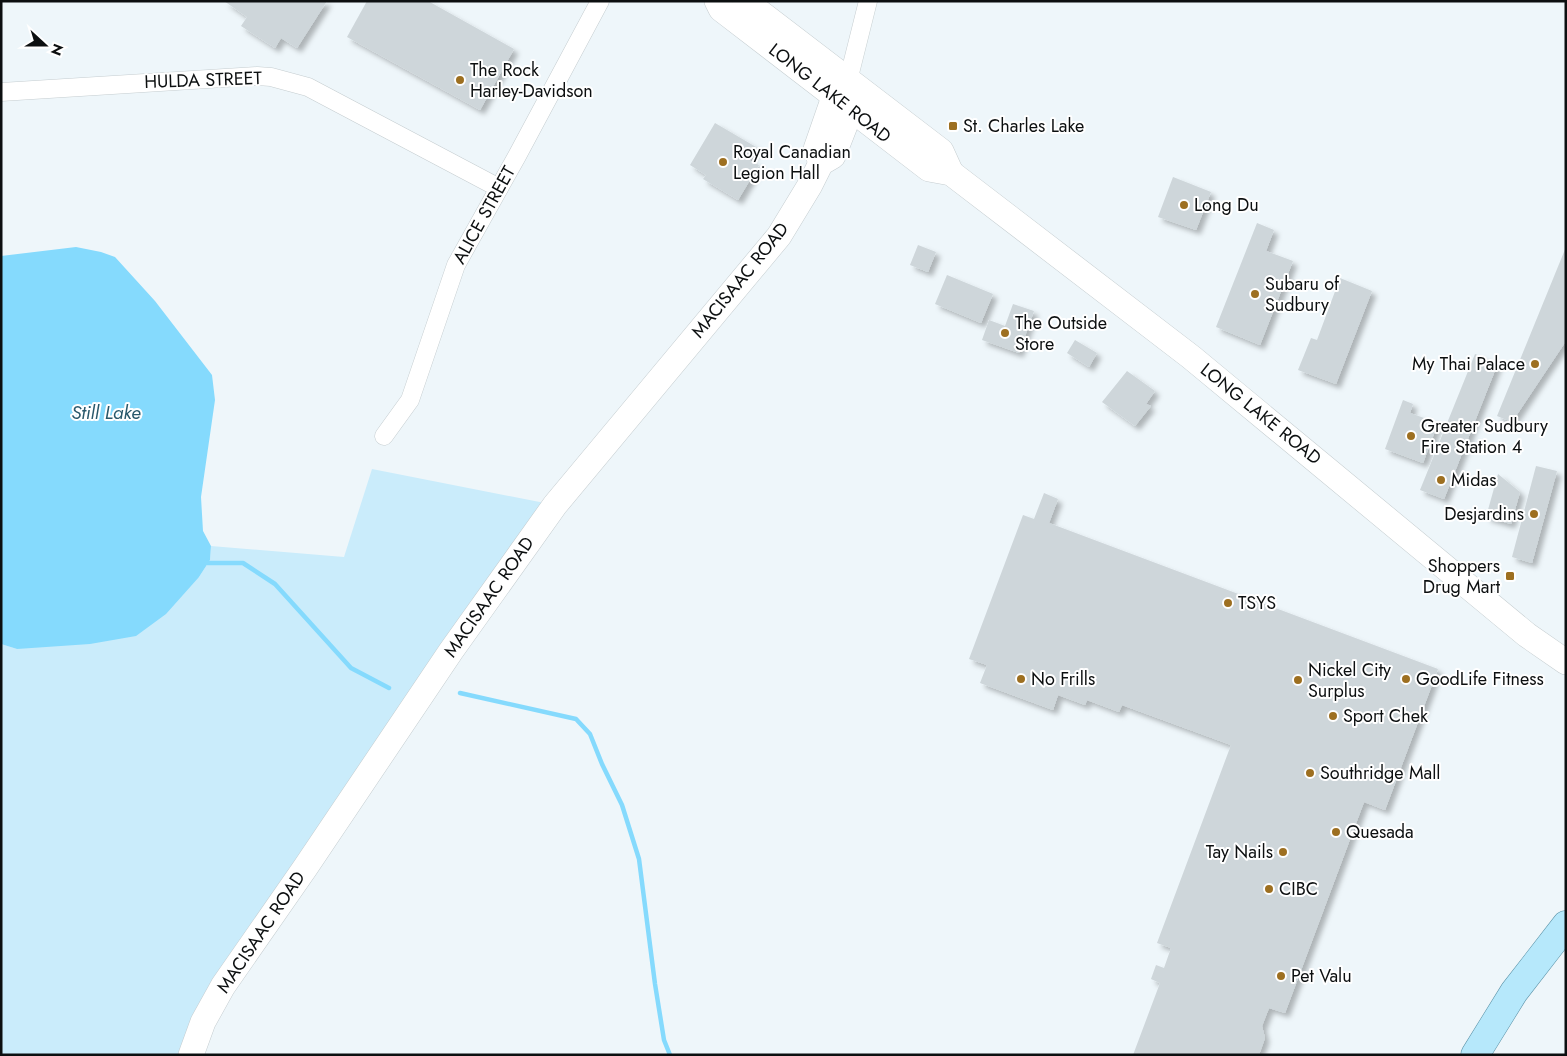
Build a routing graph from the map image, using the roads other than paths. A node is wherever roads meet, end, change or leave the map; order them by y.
1 (600, 1) edge
2 (717, 1) edge
3 (744, 1) edge
4 (868, 1) edge
5 (1, 92) edge
6 (844, 96) junction
7 (500, 188) junction
8 (384, 436) dead end
9 (1566, 662) edge
10 (1566, 925) edge
11 (191, 1055) edge
12 (1476, 1055) edge

1 - 7 street, ALICE STREET
2 - 6 main road, LONG LAKE ROAD
3 - 6 main road, LONG LAKE ROAD
4 - 6 street
5 - 7 street, HULDA STREET
6 - 9 main road, LONG LAKE ROAD
6 - 11 main road, MACISAAC ROAD
7 - 8 street, ALICE STREET
10 - 12 main road

